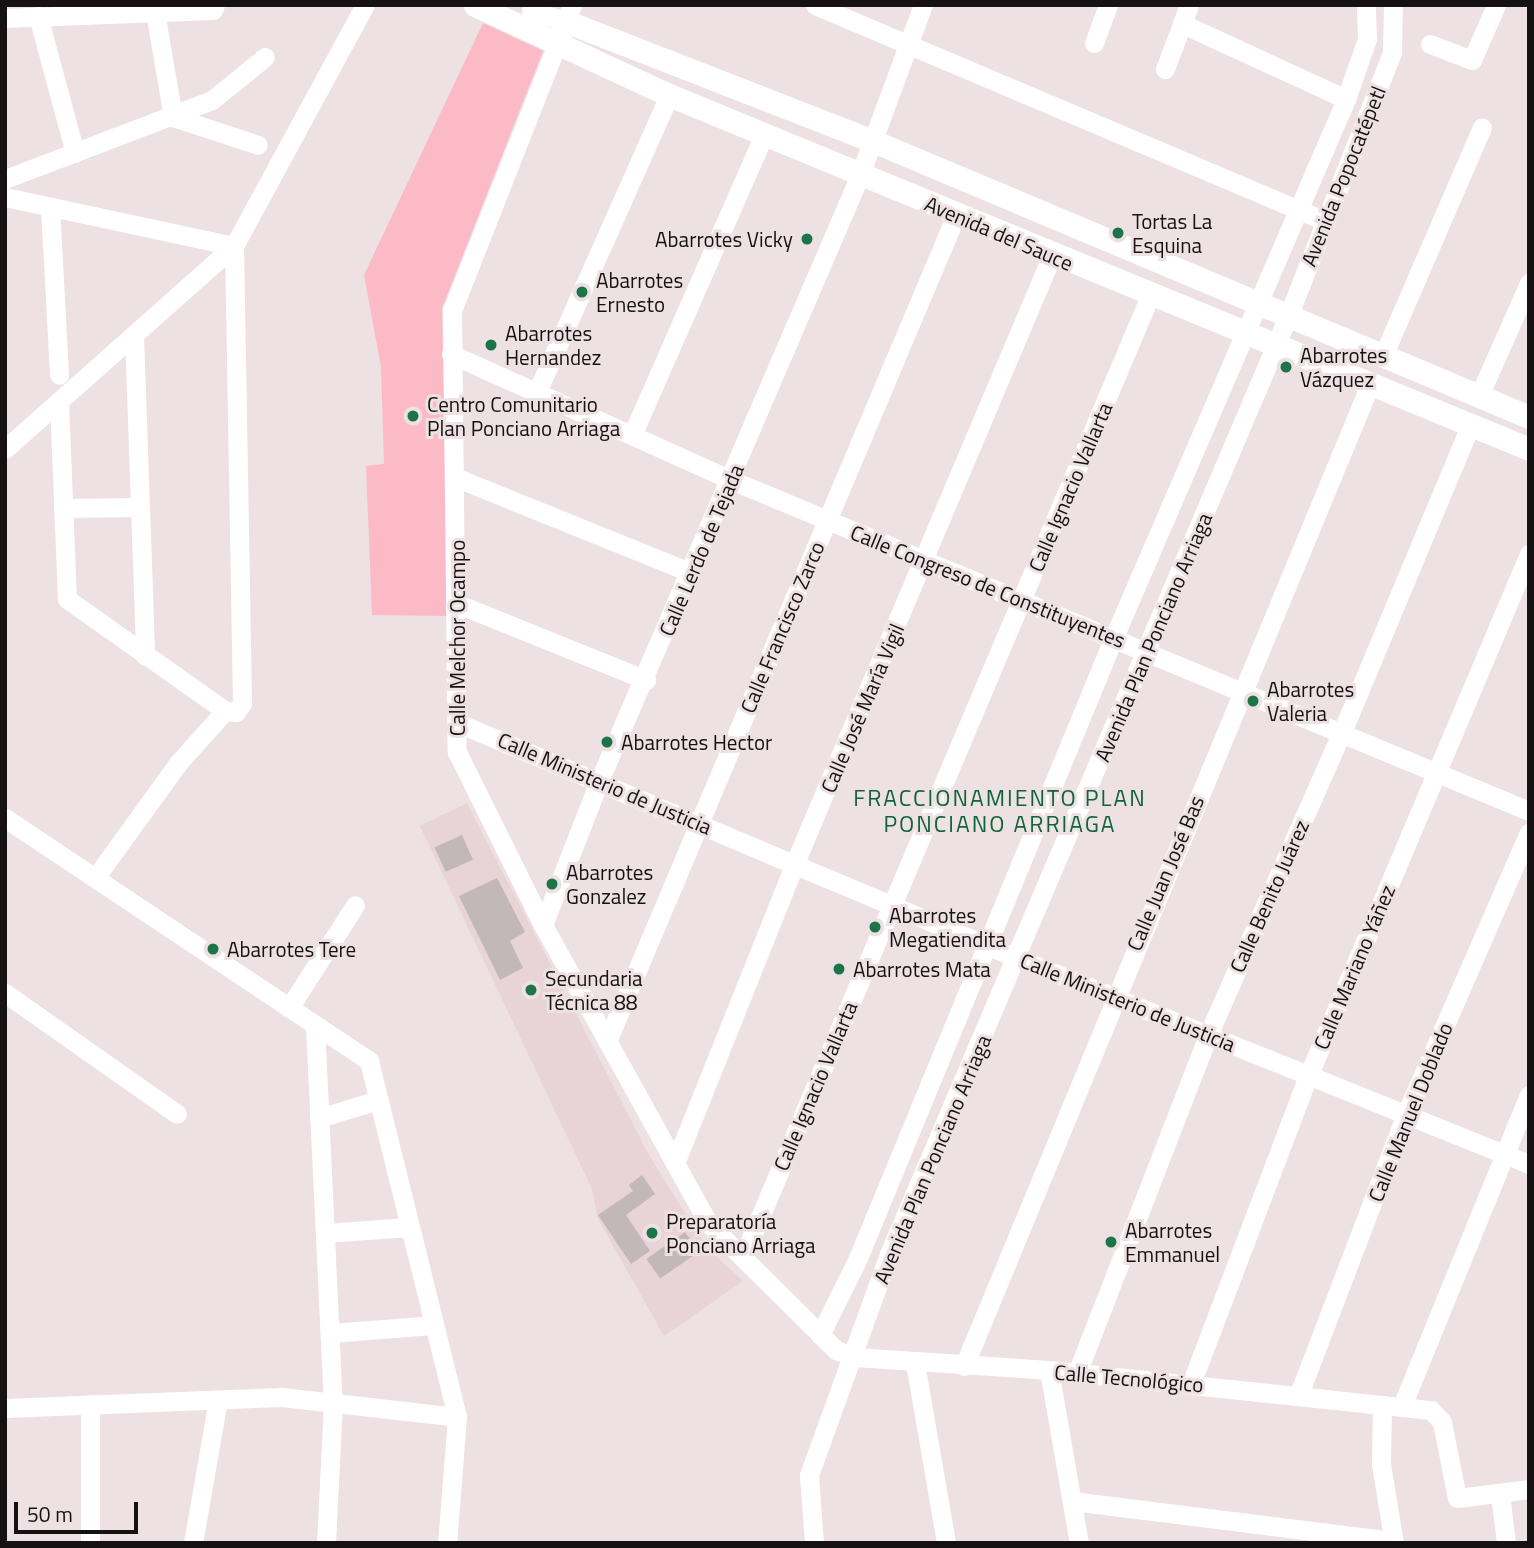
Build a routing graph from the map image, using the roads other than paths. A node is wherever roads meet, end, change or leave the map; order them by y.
1 (215, 5) edge
2 (365, 5) edge
3 (475, 5) edge
4 (815, 5) edge
5 (923, 5) edge
6 (1108, 5) edge
7 (1366, 5) edge
8 (1393, 5) edge
9 (1496, 5) edge
10 (531, 11) dead end
11 (155, 12) junction
12 (1189, 12) edge
13 (569, 13) edge
14 (38, 16) junction
15 (5, 18) edge
16 (907, 43) junction
17 (1094, 43) dead end
18 (557, 44) junction
19 (1430, 44) dead end
20 (264, 57) dead end
21 (1165, 68) dead end
22 (668, 95) junction
23 (1346, 99) junction
24 (173, 117) junction
25 (1482, 127) dead end
26 (764, 135) junction
27 (873, 141) junction
28 (258, 145) dead end
29 (75, 153) junction
30 (860, 175) junction
31 (5, 179) edge
32 (5, 197) edge
33 (50, 207) junction
34 (1297, 209) junction
35 (956, 215) junction
36 (1325, 221) junction
37 (234, 246) junction
38 (1052, 256) junction
39 (1529, 283) edge
40 (1150, 296) junction
41 (1259, 302) junction
42 (1289, 314) junction
43 (1246, 332) junction
44 (134, 335) junction
45 (1276, 344) junction
46 (451, 354) junction
47 (1383, 356) junction
48 (59, 375) dead end
49 (1371, 382) junction
50 (537, 391) junction
51 (1479, 396) junction
52 (59, 401) junction
53 (1529, 417) edge
54 (1471, 424) junction
55 (634, 433) junction
56 (5, 449) edge
57 (1529, 449) edge
58 (457, 478) junction
59 (732, 480) junction
60 (140, 507) junction
61 (64, 508) junction
62 (827, 520) junction
63 (1529, 554) edge
64 (925, 561) junction
65 (692, 573) junction
66 (1021, 602) junction
67 (458, 604) junction
68 (1114, 637) junction
69 (1147, 652) junction
70 (145, 656) junction
71 (646, 680) junction
72 (1243, 690) junction
73 (225, 711) junction
74 (458, 723) junction
75 (1342, 732) junction
76 (1437, 772) junction
77 (600, 779) junction
78 (1529, 811) edge
79 (5, 818) edge
80 (699, 821) junction
81 (1529, 832) edge
82 (794, 865) junction
83 (95, 878) junction
84 (355, 905) dead end
85 (890, 905) junction
86 (543, 925) junction
87 (986, 945) junction
88 (1017, 958) junction
89 (5, 993) edge
90 (1114, 994) junction
91 (289, 1008) junction
92 (315, 1025) junction
93 (1209, 1033) junction
94 (608, 1039) junction
95 (1308, 1074) junction
96 (1529, 1095) edge
97 (378, 1100) junction
98 (177, 1114) dead end
99 (1406, 1114) junction
100 (319, 1118) junction
101 (1504, 1154) junction
102 (675, 1163) junction
103 (1529, 1164) edge
104 (409, 1227) junction
105 (325, 1233) junction
106 (890, 1254) junction
107 (743, 1258) junction
108 (858, 1258) junction
109 (433, 1325) junction
110 (330, 1333) junction
111 (820, 1335) junction
112 (855, 1357) junction
113 (915, 1363) junction
114 (964, 1366) junction
115 (1049, 1370) junction
116 (1077, 1373) junction
117 (1191, 1384) junction
118 (1299, 1394) junction
119 (218, 1399) junction
120 (90, 1404) junction
121 (333, 1404) junction
122 (1392, 1406) junction
123 (5, 1408) edge
124 (457, 1418) junction
125 (1529, 1489) edge
126 (1500, 1494) junction
127 (1072, 1501) junction
128 (1394, 1542) edge
129 (90, 1543) edge
130 (193, 1543) edge
131 (326, 1543) edge
132 (447, 1543) edge
133 (814, 1543) edge
134 (946, 1543) edge
135 (1079, 1543) edge
136 (1506, 1543) edge

1 - 11 street
2 - 37 street
3 - 18 main road, Avenida del Sauce
4 - 16 street
5 - 16 street, Calle Lerdo de Tejada
6 - 17 street
7 - 23 street, Avenida Popocatépetl
8 - 36 street, Avenida Popocatépetl
9 - 19 street
10 - 13 street, Avenida del Sauce
11 - 14 street
11 - 24 street
12 - 21 street
12 - 23 street
13 - 18 main road, Calle Melchor Ocampo
13 - 27 main road, Avenida del Sauce
14 - 15 street
14 - 29 street
16 - 27 street, Calle Lerdo de Tejada
16 - 34 street
18 - 22 main road, Avenida del Sauce
18 - 46 street, Calle Melchor Ocampo
20 - 24 street
22 - 26 main road, Avenida del Sauce
22 - 50 street
23 - 34 street, Avenida Popocatépetl
24 - 28 street
24 - 29 street
25 - 47 street
26 - 30 main road, Avenida del Sauce
26 - 55 street
27 - 30 street, Calle Lerdo de Tejada
27 - 41 main road, Avenida del Sauce
29 - 31 street
30 - 35 main road, Avenida del Sauce
30 - 59 street, Calle Lerdo de Tejada
32 - 33 street
33 - 37 street
33 - 48 street
34 - 36 street
34 - 41 street, Avenida Popocatépetl
35 - 38 main road, Avenida del Sauce
35 - 62 street, Calle Francisco Zarco
36 - 42 street, Avenida Popocatépetl
37 - 44 street
37 - 73 street
38 - 40 main road, Avenida del Sauce
38 - 64 street, Calle José María Vigil
39 - 51 street
40 - 43 main road, Avenida del Sauce
40 - 66 street, Calle Ignacio Vallarta
41 - 42 main road, Avenida del Sauce
41 - 43 street, Avenida Popocatépetl
42 - 45 street, Avenida Popocatépetl
42 - 47 main road, Avenida del Sauce
43 - 45 main road, Avenida del Sauce
43 - 68 street, Avenida Plan Ponciano Arriaga
44 - 52 street
44 - 60 street
45 - 49 main road, Avenida del Sauce
45 - 69 street, Avenida Plan Ponciano Arriaga
46 - 50 street, Calle Congreso de Constituyentes
46 - 58 street, Calle Melchor Ocampo
47 - 51 main road, Avenida del Sauce
49 - 54 main road, Avenida del Sauce
49 - 72 street, Calle Juan José Bas
50 - 55 street, Calle Congreso de Constituyentes
51 - 53 main road, Avenida del Sauce
52 - 56 street
52 - 61 street
54 - 57 main road, Avenida del Sauce
54 - 75 street, Calle Benito Juárez
55 - 59 street, Calle Congreso de Constituyentes
58 - 65 street
58 - 67 street, Calle Melchor Ocampo
59 - 62 street, Calle Congreso de Constituyentes
59 - 65 street, Calle Lerdo de Tejada
60 - 61 street
60 - 70 street
61 - 70 street
62 - 64 street, Calle Congreso de Constituyentes
62 - 80 street, Calle Francisco Zarco
63 - 76 street, Calle Mariano Yáñez
64 - 66 street, Calle Congreso de Constituyentes
64 - 82 street, Calle José María Vigil
65 - 71 street, Calle Lerdo de Tejada
66 - 68 street, Calle Congreso de Constituyentes
66 - 85 street, Calle Ignacio Vallarta
67 - 71 street
67 - 74 street, Calle Melchor Ocampo
68 - 69 street, Calle Congreso de Constituyentes
68 - 87 street, Avenida Plan Ponciano Arriaga
69 - 72 street, Calle Congreso de Constituyentes
69 - 88 street, Avenida Plan Ponciano Arriaga
70 - 73 street
71 - 77 street, Calle Lerdo de Tejada
72 - 75 street, Calle Congreso de Constituyentes
72 - 90 street, Calle Juan José Bas
73 - 83 street
74 - 77 street, Calle Ministerio de Justicia
74 - 86 street, Calle Melchor Ocampo
75 - 76 street, Calle Congreso de Constituyentes
75 - 93 street, Calle Benito Juárez
76 - 78 street, Calle Congreso de Constituyentes
76 - 95 street, Calle Mariano Yáñez
77 - 80 street, Calle Ministerio de Justicia
77 - 86 street, Calle Lerdo de Tejada
79 - 83 street
80 - 82 street, Calle Ministerio de Justicia
80 - 94 street, Calle Francisco Zarco
81 - 99 street, Calle Manuel Doblado
82 - 85 street, Calle Ministerio de Justicia
82 - 102 street, Calle José María Vigil
83 - 91 street
84 - 91 street
85 - 87 street, Calle Ministerio de Justicia
85 - 107 street, Calle Ignacio Vallarta
86 - 94 street, Calle Melchor Ocampo
87 - 88 street, Calle Ministerio de Justicia
87 - 108 street, Avenida Plan Ponciano Arriaga
88 - 90 street, Calle Ministerio de Justicia
88 - 106 street, Avenida Plan Ponciano Arriaga
89 - 98 street
90 - 93 street, Calle Ministerio de Justicia
90 - 114 street, Calle Juan José Bas
91 - 92 street
92 - 97 street
92 - 100 street
93 - 95 street, Calle Ministerio de Justicia
93 - 116 street, Calle Benito Juárez
94 - 102 street, Calle Melchor Ocampo
95 - 99 street, Calle Ministerio de Justicia
95 - 117 street, Calle Mariano Yáñez
96 - 101 street
97 - 100 street
97 - 104 street
99 - 101 street, Calle Ministerio de Justicia
99 - 118 street, Calle Manuel Doblado
100 - 105 street
101 - 103 street, Calle Ministerio de Justicia
101 - 122 street
102 - 107 street, Calle Melchor Ocampo
104 - 105 street
104 - 109 street
105 - 110 street
106 - 108 street
106 - 112 street, Avenida Plan Ponciano Arriaga
107 - 111 street, Calle Melchor Ocampo
108 - 111 street, Avenida Plan Ponciano Arriaga
109 - 110 street
109 - 124 street
110 - 121 street
111 - 112 street, Calle Melchor Ocampo
112 - 113 street, Calle Tecnológico
112 - 133 street, Avenida Plan Ponciano Arriaga
113 - 114 street, Calle Tecnológico
113 - 134 street
114 - 115 street, Calle Tecnológico
115 - 116 street, Calle Tecnológico
115 - 127 street
116 - 117 street, Calle Tecnológico
117 - 118 street, Calle Tecnológico
118 - 122 street, Calle Tecnológico
119 - 120 street
119 - 121 street
119 - 130 street
120 - 123 street
120 - 129 street
121 - 124 street
121 - 131 street
122 - 126 street, Calle Tecnológico
122 - 128 street
124 - 132 street
125 - 126 street
126 - 136 street
127 - 128 street
127 - 135 street

